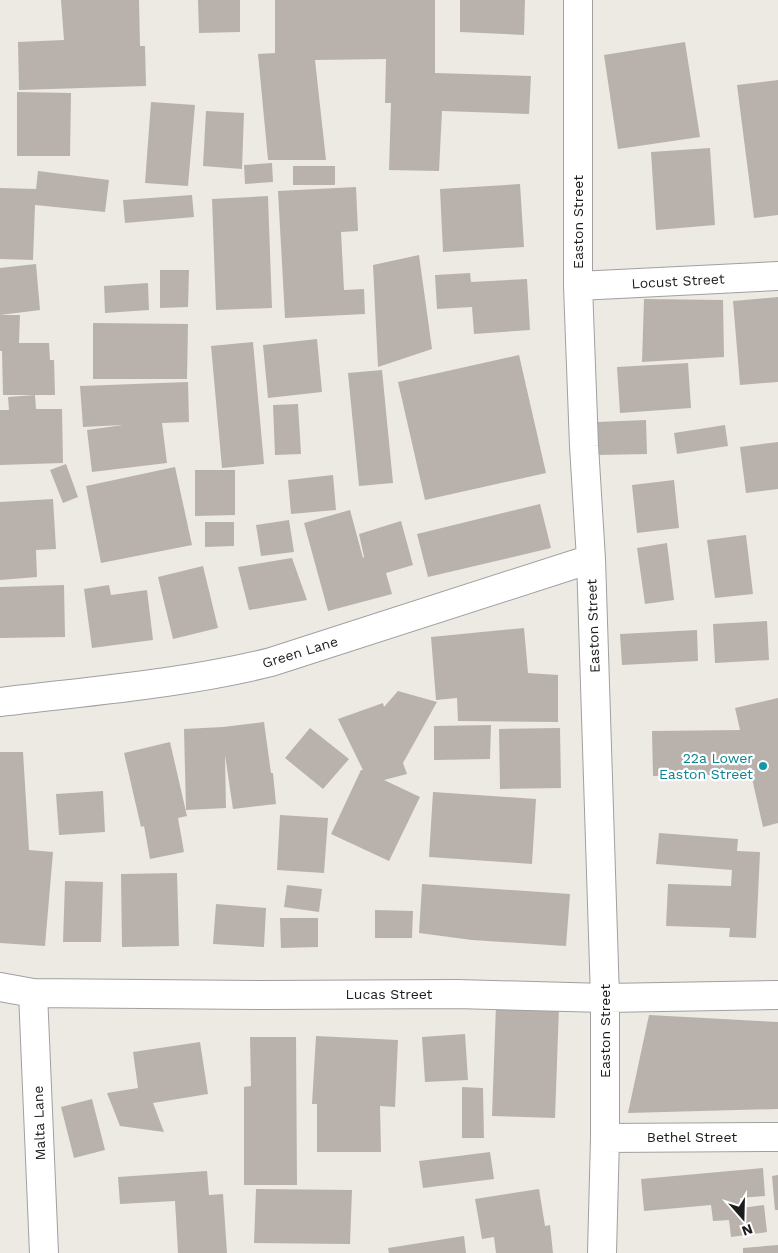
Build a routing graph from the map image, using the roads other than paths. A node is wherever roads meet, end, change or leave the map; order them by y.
1 (578, 0) edge
2 (778, 276) edge
3 (578, 286) junction
4 (591, 559) junction
5 (0, 702) edge
6 (0, 987) edge
7 (33, 993) junction
8 (778, 995) edge
9 (605, 998) junction
10 (778, 1137) edge
11 (605, 1138) junction
12 (44, 1253) edge
13 (602, 1253) edge

1 - 3 street, Easton Street
2 - 3 street, Locust Street
3 - 4 street, Easton Street
4 - 5 street, Green Lane
4 - 9 street, Easton Street
6 - 7 street, Lucas Street
7 - 9 street, Lucas Street
7 - 12 street, Malta Lane
8 - 9 street, Lucas Street
9 - 11 street, Easton Street
10 - 11 street, Bethel Street
11 - 13 street, Easton Street

